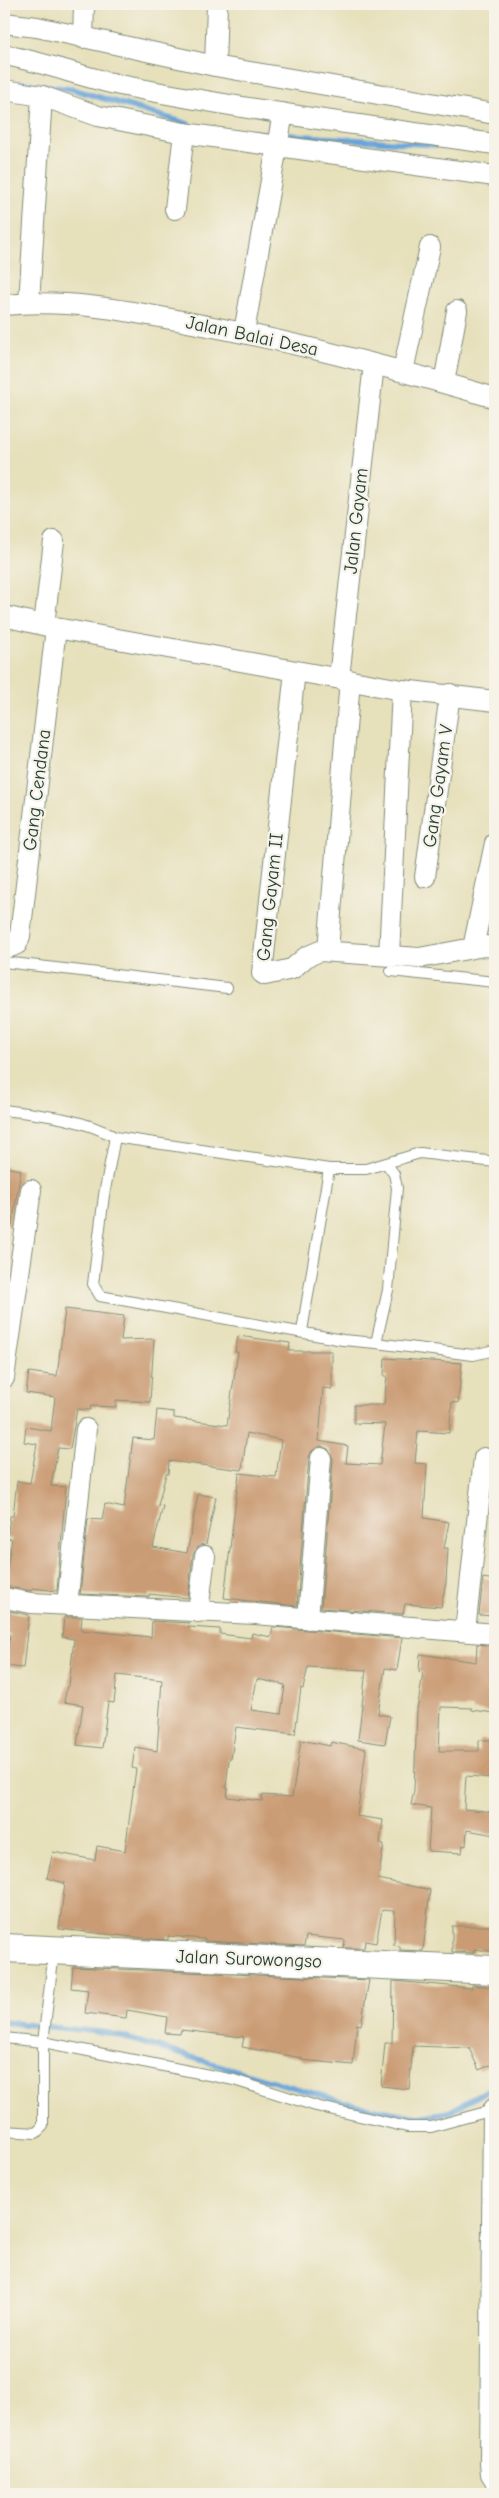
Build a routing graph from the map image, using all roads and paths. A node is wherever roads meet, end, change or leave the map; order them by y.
1 (84, 4) edge
2 (217, 4) edge
3 (4, 23) edge
4 (83, 38) junction
5 (4, 55) edge
6 (214, 66) junction
7 (4, 90) edge
8 (42, 96) junction
9 (495, 114) edge
10 (280, 129) junction
11 (184, 133) junction
12 (495, 144) edge
13 (495, 176) edge
14 (175, 209) dead end
15 (430, 247) dead end
16 (29, 303) junction
17 (4, 305) edge
18 (457, 311) dead end
19 (244, 332) junction
20 (374, 364) junction
21 (403, 371) junction
22 (444, 383) junction
23 (495, 398) edge
24 (54, 541) dead end
25 (4, 616) edge
26 (50, 626) junction
27 (294, 671) junction
28 (345, 679) junction
29 (402, 690) junction
30 (450, 694) junction
31 (495, 701) edge
32 (495, 843) edge
33 (425, 878) dead end
34 (495, 947) edge
35 (473, 948) junction
36 (328, 950) junction
37 (6, 952) edge
38 (390, 964) junction
39 (495, 982) edge
40 (226, 988) dead end
41 (4, 1110) edge
42 (115, 1137) junction
43 (495, 1162) edge
44 (386, 1163) junction
45 (329, 1169) junction
46 (30, 1190) dead end
47 (302, 1331) junction
48 (376, 1343) junction
49 (495, 1350) edge
50 (4, 1378) edge
51 (86, 1429) dead end
52 (321, 1458) dead end
53 (484, 1458) dead end
54 (205, 1556) dead end
55 (4, 1598) edge
56 (67, 1605) junction
57 (198, 1612) junction
58 (308, 1619) junction
59 (465, 1631) junction
60 (495, 1634) edge
61 (4, 1948) edge
62 (54, 1951) junction
63 (495, 1970) edge
64 (44, 2037) junction
65 (4, 2038) edge
66 (494, 2109) edge
67 (4, 2131) edge
68 (495, 2480) edge

1 - 4 street
2 - 6 street
3 - 4 street
4 - 6 street
5 - 10 street
6 - 9 street
7 - 8 street
8 - 11 street
8 - 16 street
10 - 11 street
10 - 12 street
10 - 13 street
10 - 19 street
11 - 14 street
15 - 21 street
16 - 17 street, Jalan Balai Desa
16 - 19 street, Jalan Balai Desa
18 - 22 street
19 - 20 street, Jalan Balai Desa
20 - 21 street, Jalan Balai Desa
20 - 28 street, Jalan Gayam
21 - 22 street, Jalan Balai Desa
22 - 23 street, Jalan Balai Desa
24 - 26 street, Gang Cendana
25 - 26 street
26 - 27 street
26 - 37 street, Gang Cendana
27 - 28 street
27 - 36 street, Gang Gayam II
28 - 29 street
28 - 36 street, Jalan Gayam
29 - 30 street
29 - 38 street
30 - 31 street
30 - 33 street, Gang Gayam V
32 - 35 street
34 - 35 street, Gang Gayam II
35 - 38 street, Gang Gayam II
36 - 38 street, Gang Gayam II
37 - 40 lane
38 - 39 lane
41 - 42 lane
42 - 45 lane
42 - 47 lane
43 - 44 lane
44 - 45 lane
44 - 48 lane
45 - 47 lane
46 - 50 street
47 - 48 lane
48 - 49 lane
51 - 56 street
52 - 58 street
53 - 59 street
54 - 57 street
55 - 56 street
56 - 57 street
57 - 58 street
58 - 59 street
59 - 60 street
61 - 62 street, Jalan Surowongso
62 - 63 street, Jalan Surowongso
62 - 64 lane
64 - 65 lane
64 - 66 lane
64 - 67 lane
66 - 68 street

